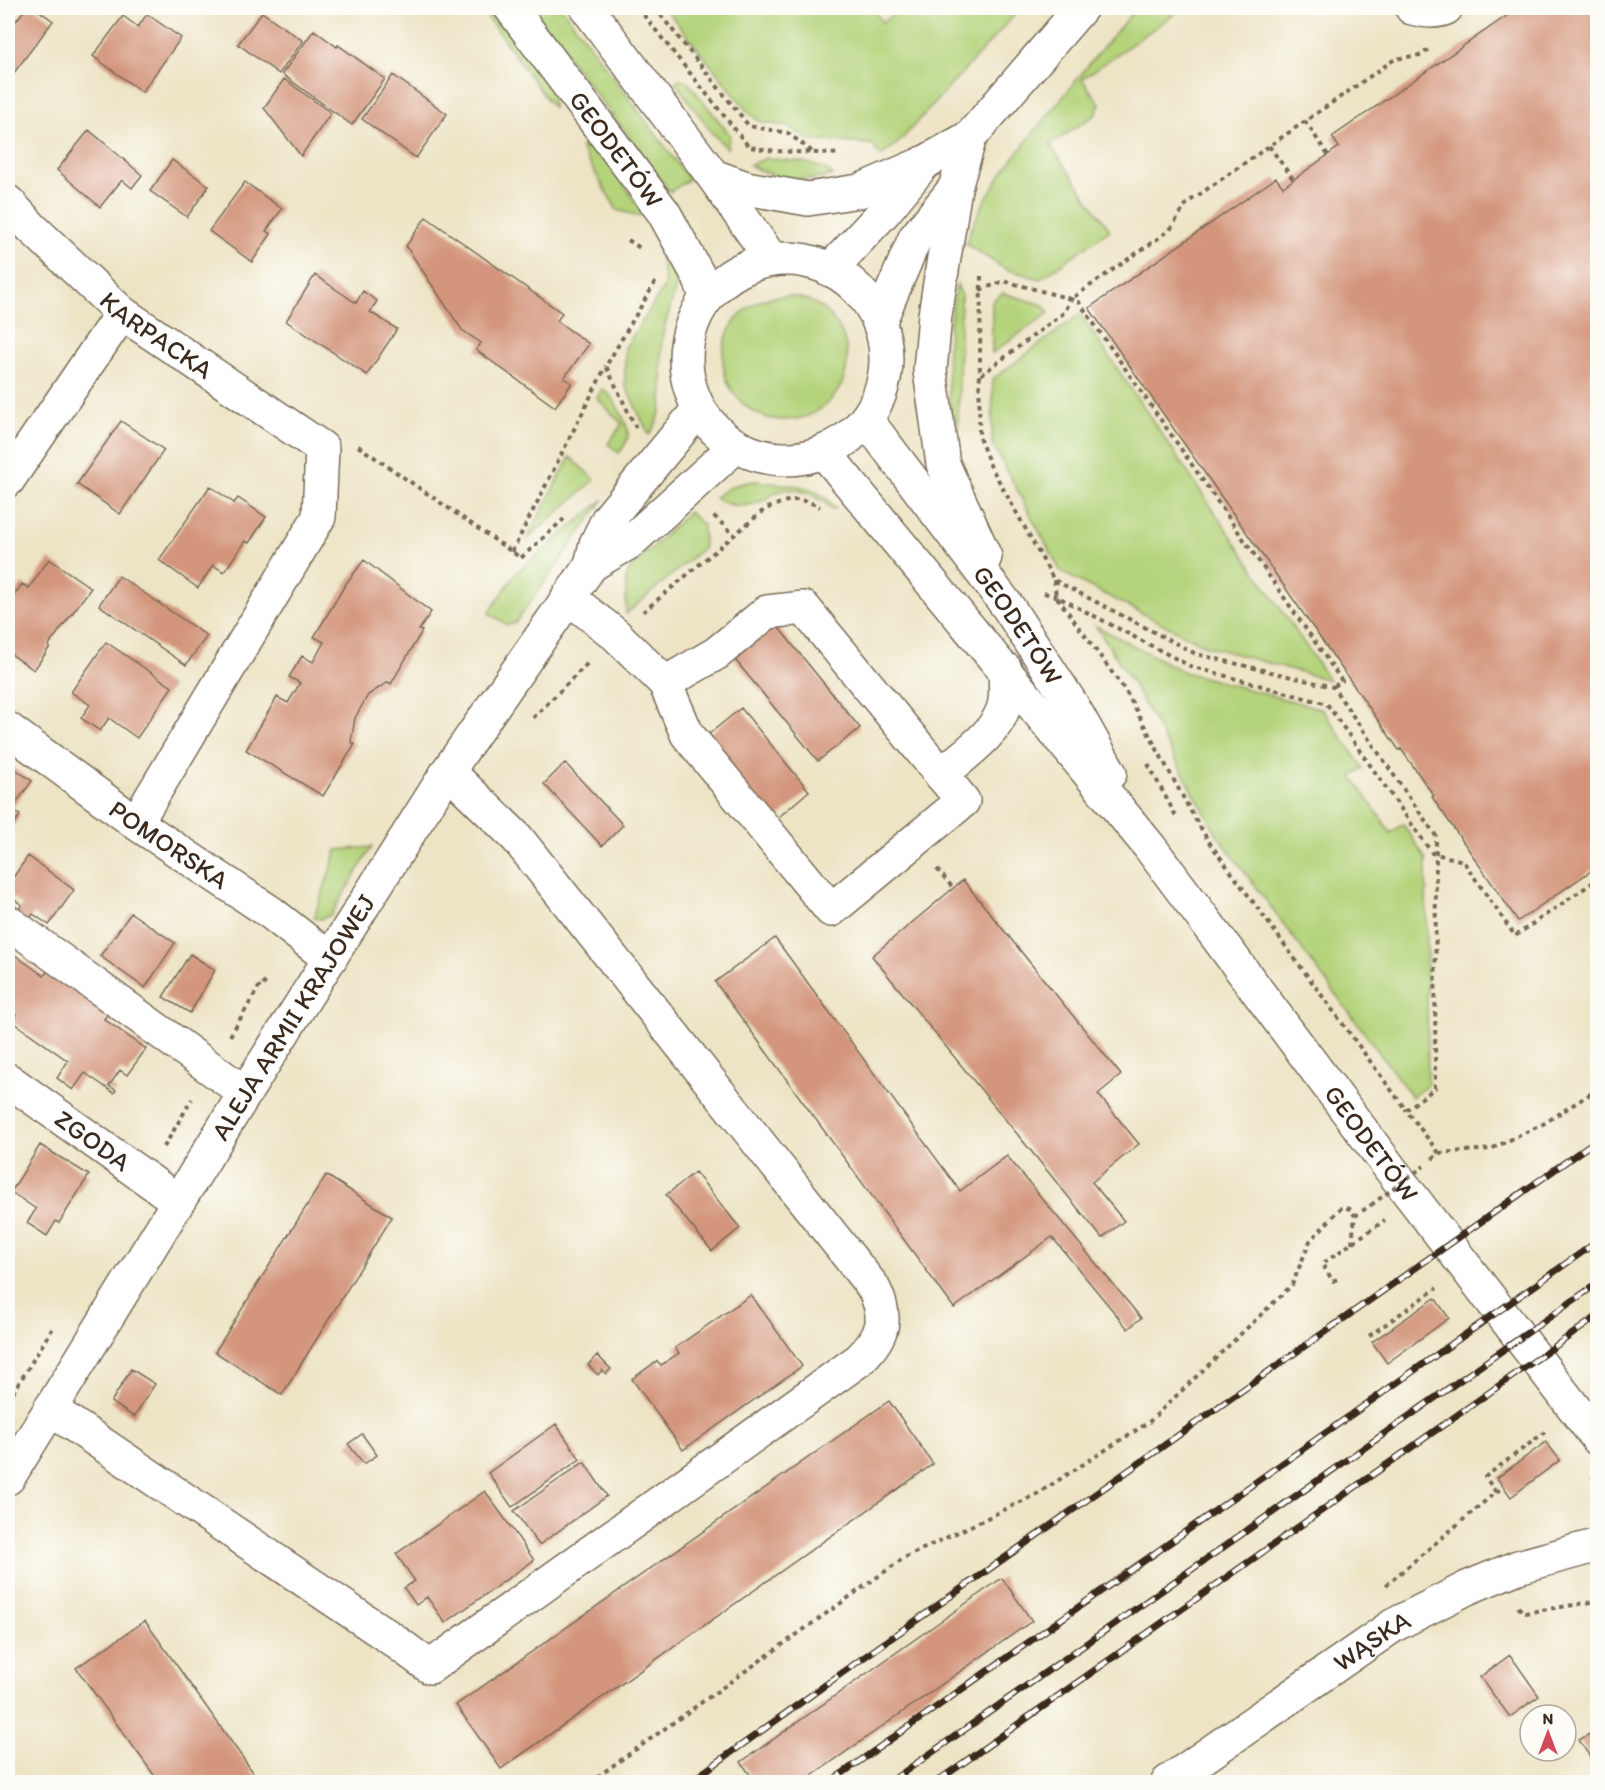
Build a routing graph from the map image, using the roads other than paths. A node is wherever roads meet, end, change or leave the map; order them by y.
1 (511, 8) edge
2 (587, 8) edge
3 (1082, 8) edge
4 (1412, 8) edge
5 (1446, 8) edge
6 (970, 137) junction
7 (924, 163) junction
8 (713, 176) junction
9 (955, 188) junction
10 (8, 202) edge
11 (772, 260) junction
12 (830, 270) junction
13 (707, 298) junction
14 (122, 313) junction
15 (879, 323) junction
16 (699, 409) junction
17 (866, 419) junction
18 (736, 446) junction
19 (824, 452) junction
20 (8, 480) edge
21 (591, 565) junction
22 (568, 597) junction
23 (1008, 608) junction
24 (1005, 669) junction
25 (665, 684) junction
26 (8, 729) edge
27 (448, 771) junction
28 (941, 775) junction
29 (136, 823) junction
30 (1149, 846) junction
31 (8, 922) edge
32 (330, 959) junction
33 (8, 1080) edge
34 (245, 1093) junction
35 (178, 1201) junction
36 (50, 1409) junction
37 (1598, 1439) edge
38 (8, 1478) edge
39 (1598, 1545) edge
40 (1168, 1782) edge

1 - 13 main road, GEODETÓW
2 - 8 main road
3 - 6 main road
4 - 5 main road
6 - 7 main road
6 - 9 main road
7 - 8 main road
7 - 12 main road
8 - 11 main road
9 - 15 main road
9 - 23 main road
10 - 14 main road, KARPACKA
11 - 12 main road
11 - 13 main road
12 - 15 main road
13 - 16 main road
14 - 20 main road
14 - 29 main road, KARPACKA
15 - 17 main road
16 - 18 main road
16 - 21 main road, ALEJA ARMII KRAJOWEJ
17 - 19 main road
17 - 23 main road, GEODETÓW
18 - 19 main road
18 - 21 main road, ALEJA ARMII KRAJOWEJ
19 - 24 main road, GEODETÓW
21 - 22 main road, ALEJA ARMII KRAJOWEJ
22 - 25 main road
22 - 27 main road, ALEJA ARMII KRAJOWEJ
23 - 30 main road, GEODETÓW
24 - 28 main road
24 - 30 main road, GEODETÓW
25 - 28 main road
25 - 28 main road
26 - 29 main road, POMORSKA
27 - 32 main road, ALEJA ARMII KRAJOWEJ
27 - 36 main road
29 - 32 main road, POMORSKA
30 - 37 main road, GEODETÓW
31 - 34 main road
32 - 34 main road, ALEJA ARMII KRAJOWEJ
33 - 35 main road, ZGODA
34 - 35 main road, ALEJA ARMII KRAJOWEJ
35 - 36 main road, ALEJA ARMII KRAJOWEJ
36 - 38 main road, ALEJA ARMII KRAJOWEJ
39 - 40 main road, WĄSKA

